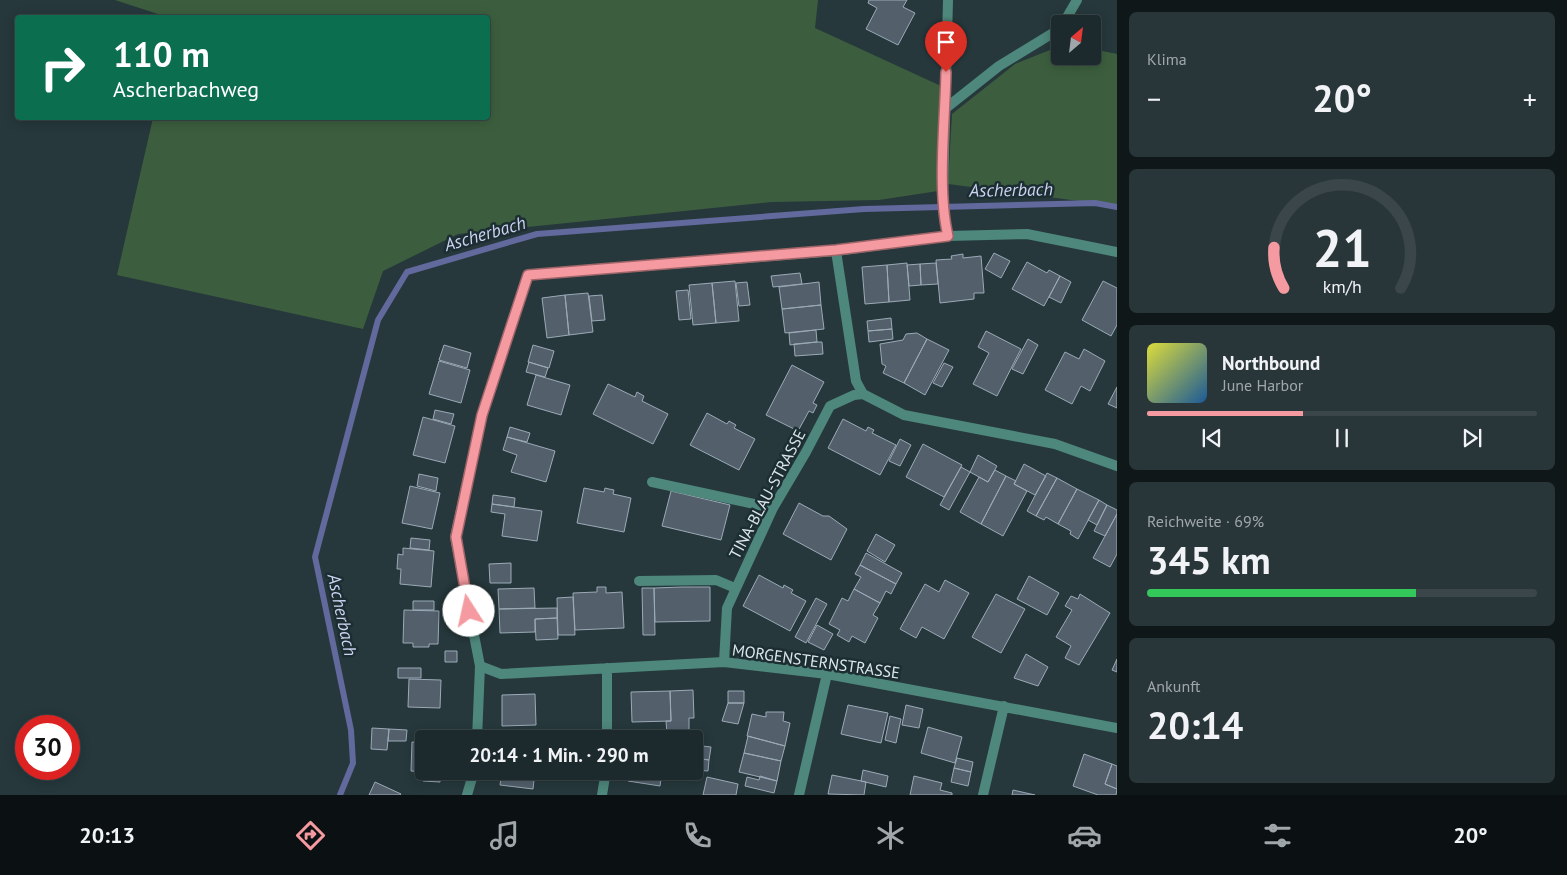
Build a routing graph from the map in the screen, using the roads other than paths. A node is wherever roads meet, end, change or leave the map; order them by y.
1 (948, 0) edge
2 (1077, 0) edge
3 (1067, 15) edge
4 (1051, 34) edge
5 (946, 108) junction
6 (948, 236) junction
7 (836, 250) junction
8 (1117, 252) edge
9 (863, 394) junction
10 (1117, 466) edge
11 (652, 482) dead end
12 (773, 508) junction
13 (639, 581) dead end
14 (735, 588) junction
15 (724, 662) junction
16 (480, 666) junction
17 (607, 668) junction
18 (827, 674) junction
19 (1004, 706) junction
20 (1117, 728) edge
21 (477, 730) edge
22 (607, 730) edge
23 (471, 780) edge
24 (604, 780) edge
25 (467, 795) edge
26 (602, 795) edge
27 (799, 795) edge
28 (983, 795) edge

1 - 5 street
2 - 3 street
4 - 5 street
5 - 6 street
6 - 7 street
6 - 8 street
7 - 9 street
7 - 16 street
9 - 10 street
9 - 12 street, TINA-BLAU-STRASSE
11 - 12 street
12 - 14 street, TINA-BLAU-STRASSE
13 - 14 street
14 - 15 street, TINA-BLAU-STRASSE
15 - 17 street, MORGENSTERNSTRASSE
15 - 18 street, MORGENSTERNSTRASSE
16 - 17 street, MORGENSTERNSTRASSE
16 - 21 street
17 - 22 street
18 - 19 street, MORGENSTERNSTRASSE
18 - 27 street
19 - 20 street, MORGENSTERNSTRASSE
19 - 28 street
23 - 25 street
24 - 26 street

